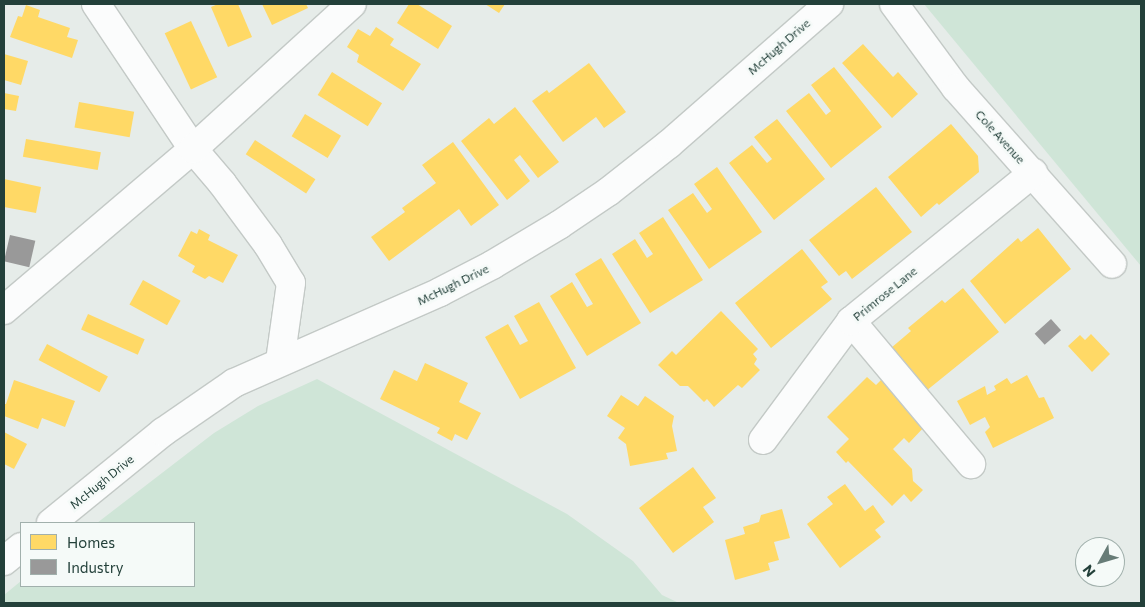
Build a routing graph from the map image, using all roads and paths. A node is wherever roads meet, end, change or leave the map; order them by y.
1 (96, 4) edge
2 (352, 4) edge
3 (829, 4) edge
4 (894, 4) edge
5 (193, 149) junction
6 (1033, 173) junction
7 (1112, 264) dead end
8 (4, 310) edge
9 (851, 321) junction
10 (280, 361) junction
11 (763, 440) dead end
12 (971, 464) dead end
13 (52, 522) edge
14 (20, 548) edge
15 (4, 561) edge

1 - 5 street
2 - 5 street
3 - 10 street, McHugh Drive
4 - 6 street, Cole Avenue
5 - 8 street
5 - 10 street
6 - 7 street, Cole Avenue
6 - 9 street, Primrose Lane
9 - 11 street, Primrose Lane
9 - 12 street
10 - 13 street, McHugh Drive
14 - 15 street

